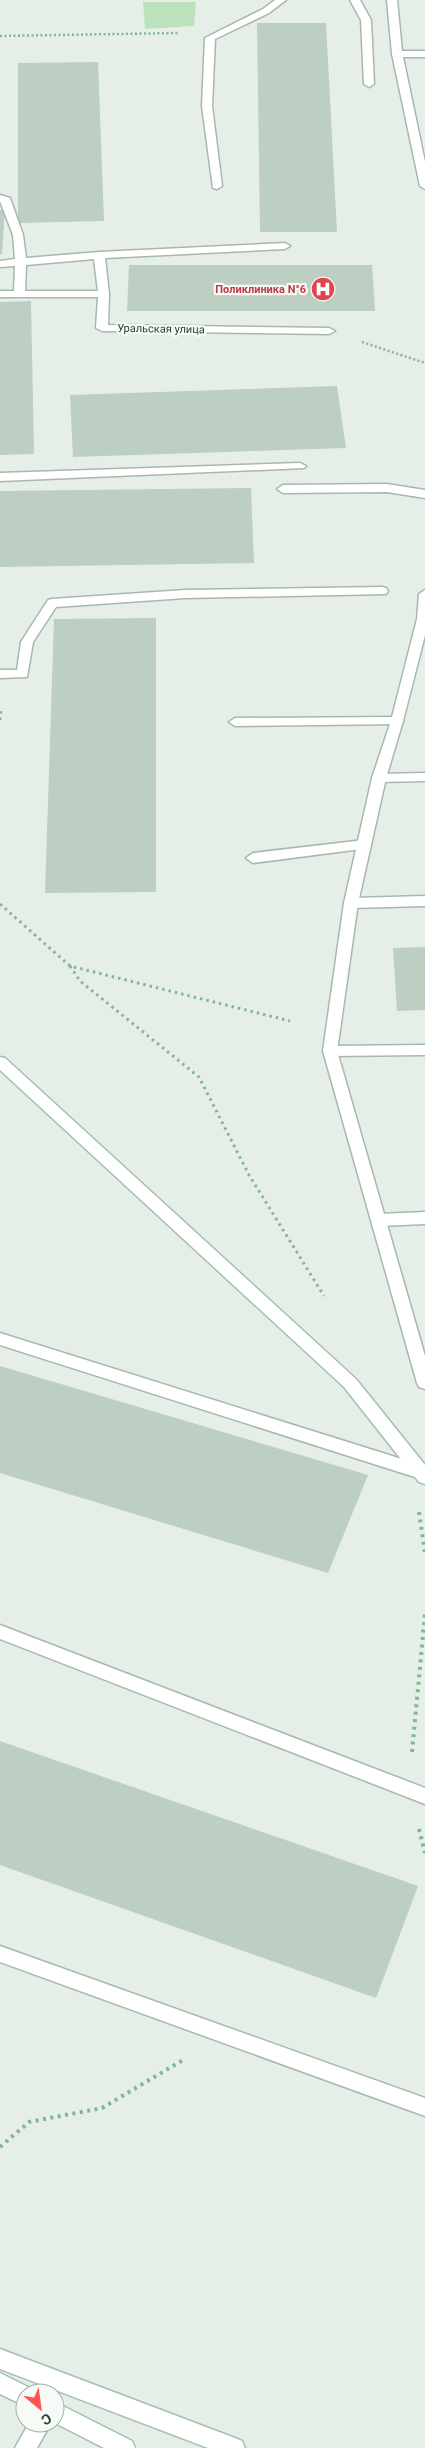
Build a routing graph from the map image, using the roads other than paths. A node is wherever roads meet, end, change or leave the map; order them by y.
1 (281, 0) edge
2 (355, 0) edge
3 (392, 0) edge
4 (397, 54) junction
5 (425, 54) edge
6 (368, 84) dead end
7 (218, 186) dead end
8 (425, 186) edge
9 (0, 198) edge
10 (285, 246) dead end
11 (99, 255) junction
12 (21, 262) junction
13 (0, 264) edge
14 (0, 294) edge
15 (19, 294) junction
16 (104, 294) junction
17 (329, 331) road end
18 (300, 466) dead end
19 (0, 477) edge
20 (283, 489) dead end
21 (425, 494) edge
22 (382, 591) dead end
23 (425, 594) edge
24 (0, 674) edge
25 (397, 721) junction
26 (235, 722) dead end
27 (425, 777) edge
28 (379, 778) junction
29 (364, 845) junction
30 (253, 858) dead end
31 (425, 901) edge
32 (351, 903) junction
33 (425, 1050) edge
34 (330, 1051) junction
35 (0, 1062) edge
36 (425, 1218) edge
37 (379, 1220) junction
38 (0, 1339) edge
39 (425, 1383) edge
40 (423, 1474) edge
41 (0, 1632) edge
42 (425, 1796) edge
43 (0, 1954) edge
44 (425, 2107) edge
45 (0, 2359) edge
46 (0, 2383) edge
47 (15, 2391) edge
48 (65, 2417) edge
49 (35, 2433) edge
50 (25, 2448) edge
51 (125, 2448) edge
52 (235, 2448) edge

1 - 7 street
2 - 6 street
3 - 4 street
4 - 5 street
4 - 8 street
9 - 12 street
10 - 11 street
11 - 12 street
11 - 16 street
12 - 13 street
12 - 15 street
14 - 15 street
15 - 16 street
16 - 17 street, Уральская улица
18 - 19 street
20 - 21 street
22 - 24 street
23 - 25 street
25 - 26 street
25 - 28 street
27 - 28 street
28 - 29 street
29 - 30 street
29 - 32 street
31 - 32 street
32 - 34 street
33 - 34 street
34 - 37 street
35 - 40 street
36 - 37 street
37 - 39 street
38 - 40 street
41 - 42 street
43 - 44 street
45 - 52 street
46 - 47 street
48 - 51 street
49 - 50 street

